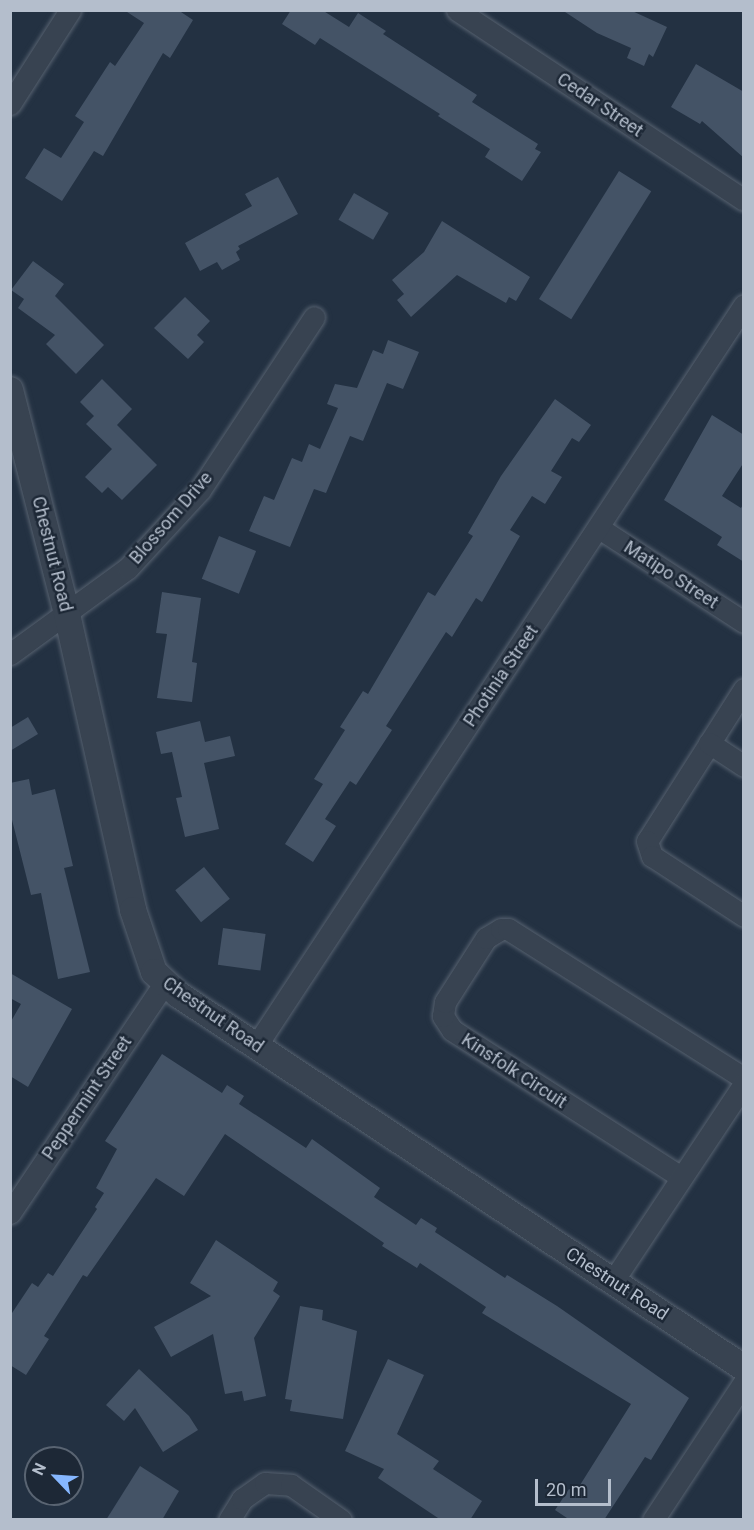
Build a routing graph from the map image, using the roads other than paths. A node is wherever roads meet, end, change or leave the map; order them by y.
1 (70, 10) edge
2 (457, 10) edge
3 (10, 104) edge
4 (744, 200) edge
5 (744, 305) edge
6 (314, 317) dead end
7 (10, 390) edge
8 (599, 528) junction
9 (67, 615) junction
10 (744, 622) edge
11 (10, 654) edge
12 (744, 689) edge
13 (709, 743) junction
14 (744, 766) edge
15 (744, 916) edge
16 (164, 984) junction
17 (256, 1046) junction
18 (744, 1078) edge
19 (744, 1084) edge
20 (681, 1178) junction
21 (10, 1213) edge
22 (613, 1281) junction
23 (744, 1368) edge
24 (744, 1382) edge
25 (229, 1520) edge
26 (341, 1520) edge
27 (653, 1520) edge

1 - 3 street
2 - 4 street, Cedar Street
5 - 8 street, Photinia Street
6 - 9 street, Blossom Drive
7 - 9 street, Chestnut Road
8 - 10 street, Matipo Street
8 - 17 street, Photinia Street
9 - 11 street, Blossom Drive
9 - 16 street, Chestnut Road
12 - 13 street
13 - 14 street
13 - 15 street
16 - 17 street, Chestnut Road
16 - 21 street, Peppermint Street
17 - 22 street, Chestnut Road
18 - 20 street, Kinsfolk Circuit
19 - 20 street
20 - 22 street
22 - 23 street, Chestnut Road
24 - 27 street
25 - 26 street

